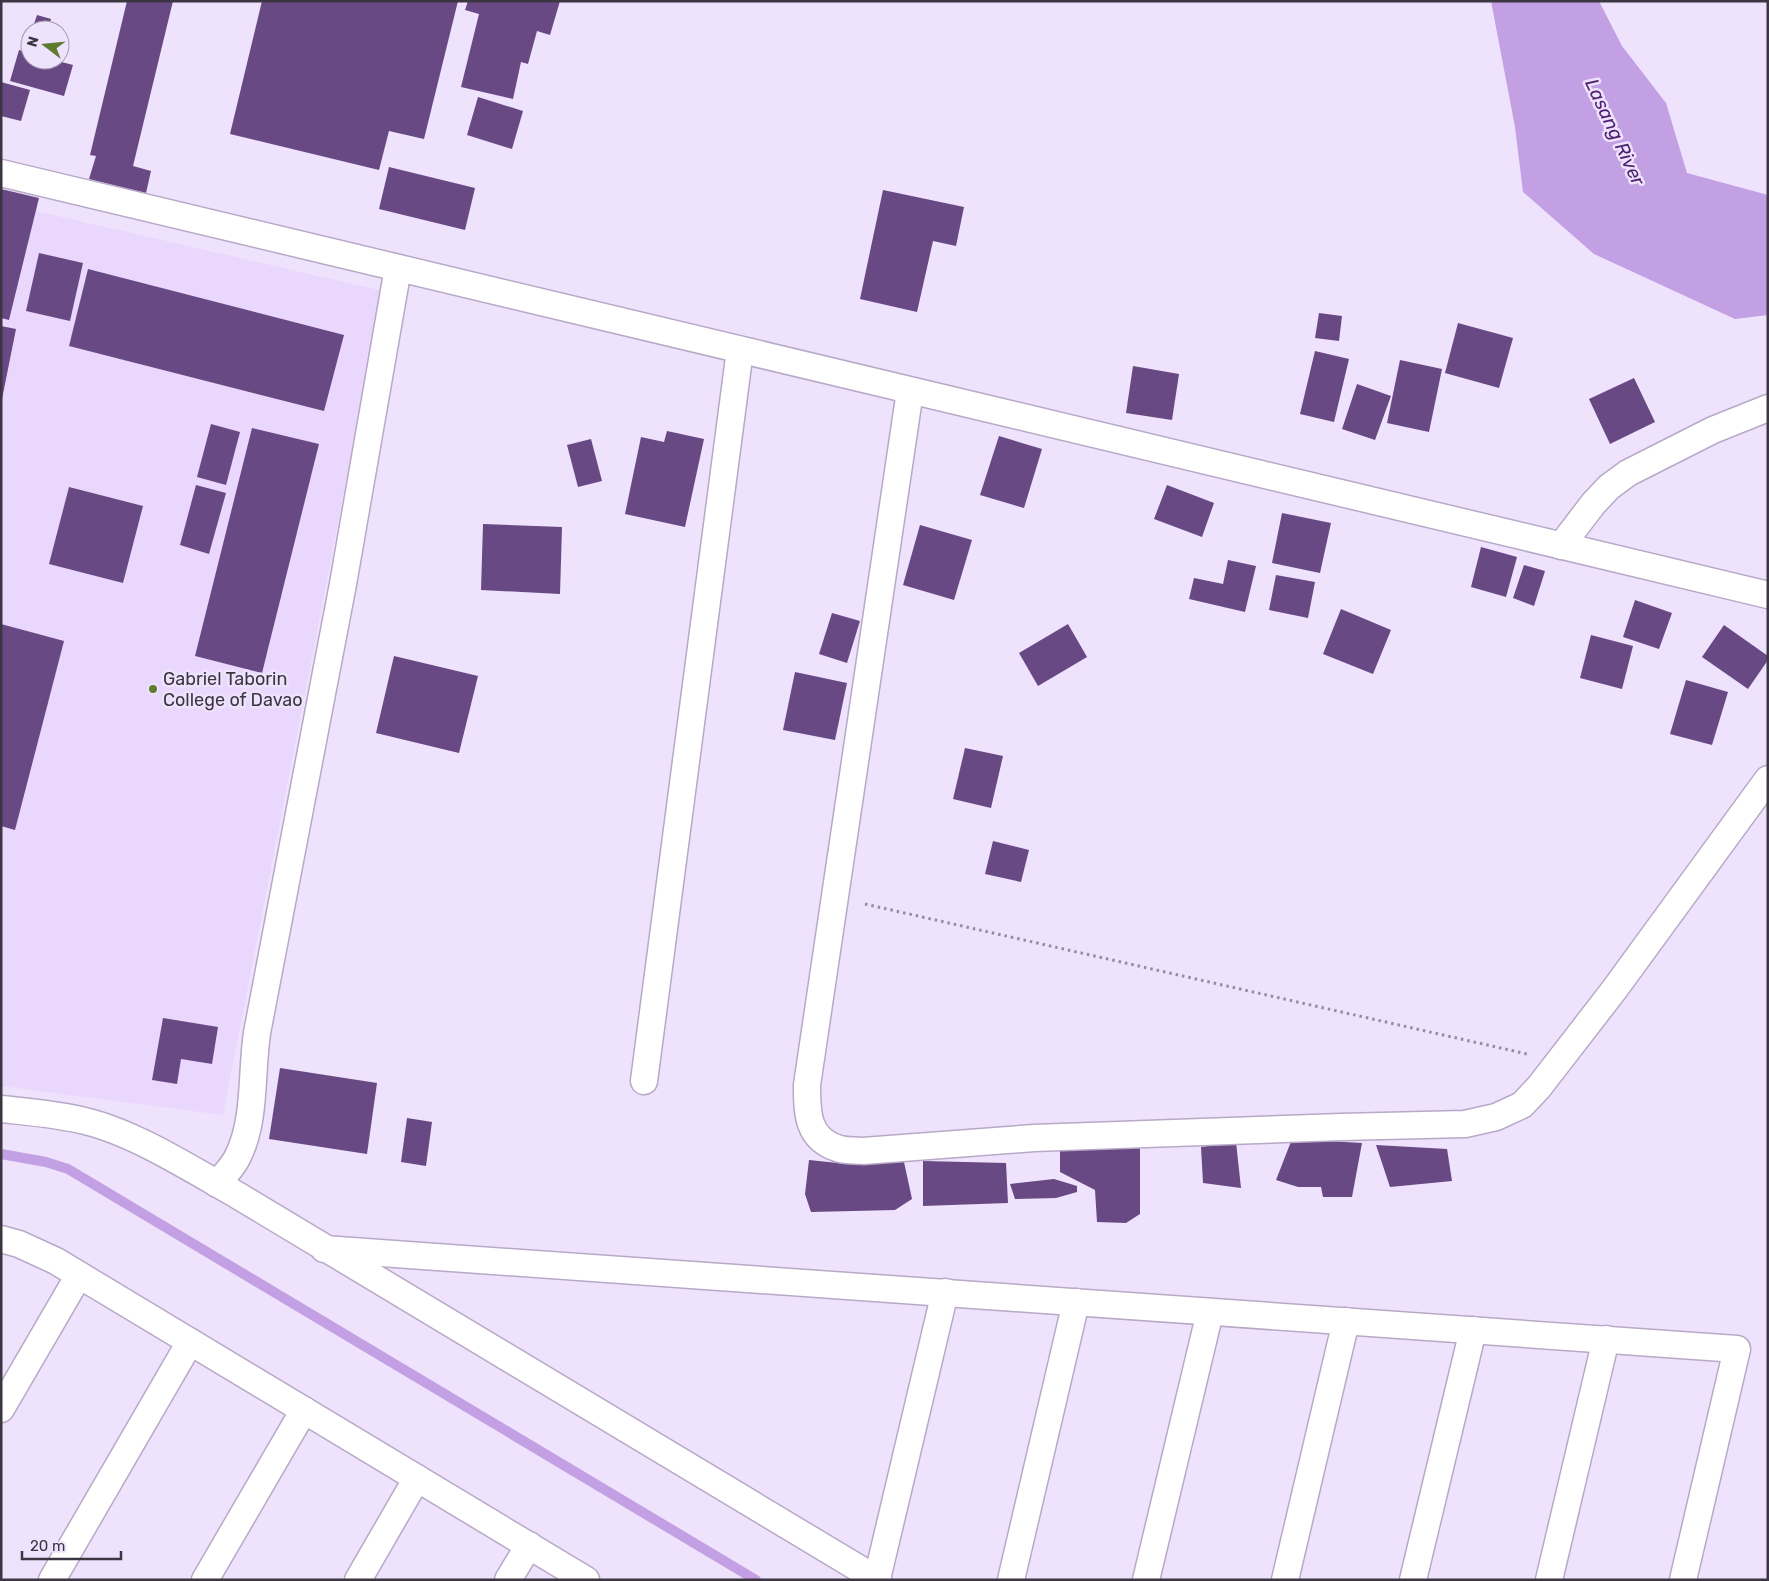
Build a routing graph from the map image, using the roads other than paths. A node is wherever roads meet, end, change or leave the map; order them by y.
1 (1, 173) edge
2 (398, 268) junction
3 (740, 350) junction
4 (910, 391) junction
5 (1768, 408) edge
6 (1561, 546) junction
7 (1768, 595) edge
8 (1768, 779) edge
9 (644, 1081) dead end
10 (1, 1109) edge
11 (218, 1184) junction
12 (1, 1239) edge
13 (324, 1249) junction
14 (79, 1275) junction
15 (945, 1292) junction
16 (1076, 1302) junction
17 (1210, 1312) junction
18 (1346, 1321) junction
19 (1473, 1330) junction
20 (1606, 1339) junction
21 (190, 1342) junction
22 (1, 1409) edge
23 (304, 1410) junction
24 (417, 1478) junction
25 (528, 1545) junction
26 (52, 1580) edge
27 (205, 1580) edge
28 (358, 1580) edge
29 (508, 1580) edge
30 (586, 1580) edge
31 (878, 1580) edge
32 (1011, 1580) edge
33 (1146, 1580) edge
34 (1285, 1580) edge
35 (1413, 1580) edge
36 (1549, 1580) edge
37 (1682, 1580) edge

1 - 2 street
2 - 3 street
2 - 11 street
3 - 4 street
3 - 9 street
4 - 6 street
4 - 8 street
5 - 6 street
6 - 7 street
10 - 11 street
11 - 13 street
12 - 14 street
13 - 15 street
13 - 31 street
14 - 21 street
14 - 22 street
15 - 16 street
15 - 31 street
16 - 17 street
16 - 32 street
17 - 18 street
17 - 33 street
18 - 19 street
18 - 34 street
19 - 20 street
19 - 35 street
20 - 36 street
20 - 37 street
21 - 23 street
21 - 26 street
23 - 24 street
23 - 27 street
24 - 25 street
24 - 28 street
25 - 29 street
25 - 30 street

